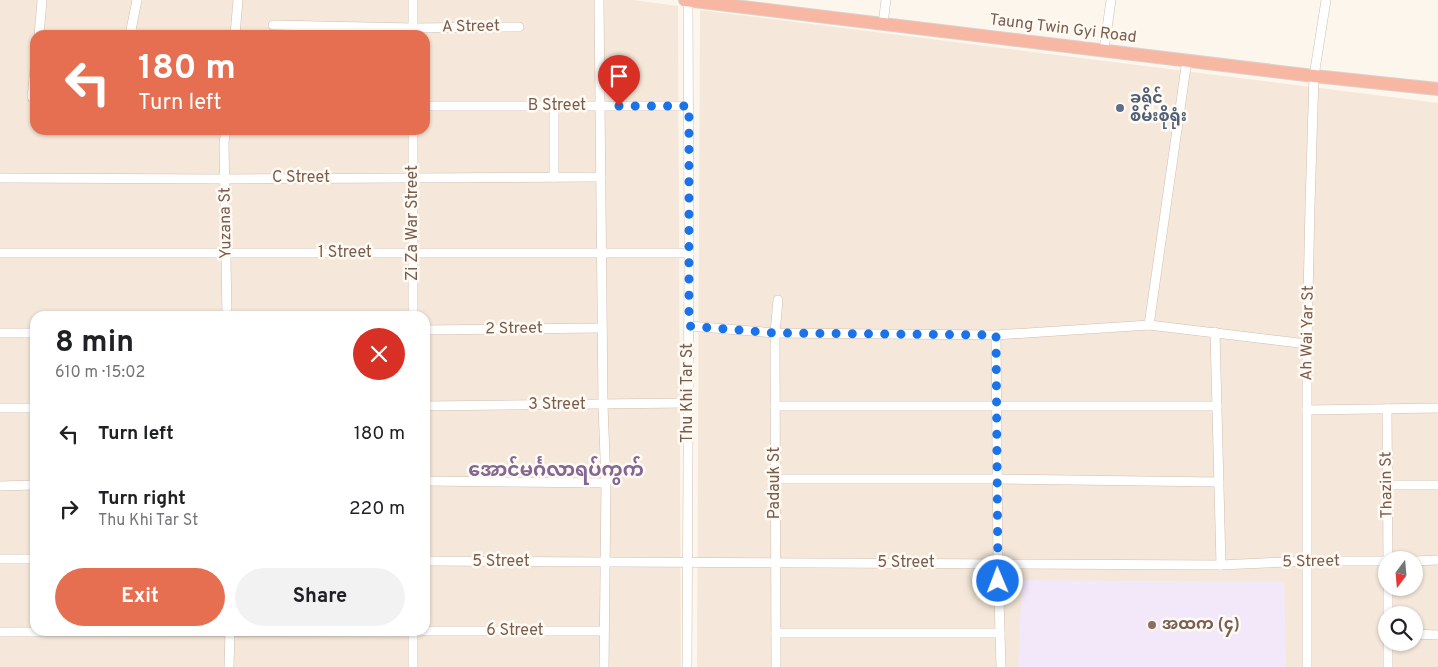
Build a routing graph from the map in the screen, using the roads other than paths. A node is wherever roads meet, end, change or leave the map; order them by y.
1 (42, 0) edge
2 (137, 0) edge
3 (238, 0) edge
4 (413, 0) edge
5 (599, 0) edge
6 (687, 0) edge
7 (886, 0) edge
8 (1111, 0) edge
9 (1326, 0) edge
10 (883, 24) junction
11 (273, 25) dead end
12 (519, 26) dead end
13 (39, 30) edge
14 (131, 30) edge
15 (235, 30) edge
16 (373, 30) edge
17 (413, 30) edge
18 (430, 31) edge
19 (1104, 50) junction
20 (1188, 60) junction
21 (1314, 76) junction
22 (1438, 89) edge
23 (430, 106) edge
24 (554, 106) junction
25 (601, 106) junction
26 (689, 106) junction
27 (226, 135) edge
28 (413, 135) edge
29 (413, 177) junction
30 (554, 177) junction
31 (602, 177) junction
32 (0, 178) edge
33 (225, 179) junction
34 (0, 253) edge
35 (602, 253) junction
36 (689, 253) junction
37 (226, 254) junction
38 (413, 254) junction
39 (778, 300) dead end
40 (227, 311) edge
41 (413, 311) edge
42 (1149, 325) junction
43 (689, 326) junction
44 (602, 328) junction
45 (430, 330) edge
46 (1215, 332) junction
47 (0, 333) edge
48 (30, 333) edge
49 (775, 333) junction
50 (996, 335) junction
51 (1307, 344) junction
52 (688, 403) junction
53 (603, 405) junction
54 (430, 406) edge
55 (775, 406) junction
56 (998, 406) junction
57 (1217, 406) junction
58 (0, 408) edge
59 (30, 408) edge
60 (1438, 408) edge
61 (1387, 409) junction
62 (1307, 410) junction
63 (775, 479) junction
64 (998, 479) junction
65 (430, 480) edge
66 (1219, 482) junction
67 (606, 483) junction
68 (30, 485) edge
69 (1387, 485) junction
70 (1438, 485) edge
71 (0, 486) edge
72 (1387, 551) edge
73 (0, 559) edge
74 (30, 560) edge
75 (1378, 560) edge
76 (1438, 560) edge
77 (430, 561) edge
78 (1307, 561) junction
79 (1423, 561) edge
80 (605, 562) junction
81 (687, 562) junction
82 (775, 563) junction
83 (998, 564) junction
84 (1221, 565) junction
85 (604, 630) junction
86 (430, 631) edge
87 (0, 632) edge
88 (30, 632) edge
89 (776, 633) junction
90 (1000, 633) junction
91 (1423, 634) edge
92 (1438, 635) edge
93 (230, 636) edge
94 (415, 636) edge
95 (1388, 651) edge
96 (229, 667) edge
97 (413, 667) edge
98 (604, 667) edge
99 (687, 667) edge
100 (776, 667) edge
101 (1001, 667) edge
102 (1307, 667) edge
103 (1388, 667) edge

1 - 13 street
2 - 14 street
3 - 15 street
4 - 17 street
5 - 25 street
6 - 10 highway, Taung Twin Gyi Road
6 - 26 street, Thu Khi Tar St
7 - 10 street
8 - 19 street
9 - 21 street, Ah Wai Yar St
10 - 19 highway, Taung Twin Gyi Road
11 - 16 street, A Street
12 - 18 street, A Street
19 - 20 highway, Taung Twin Gyi Road
20 - 21 highway, Taung Twin Gyi Road
20 - 42 street
21 - 22 highway, Taung Twin Gyi Road
21 - 51 street, Ah Wai Yar St
23 - 24 street, B Street
24 - 25 street, B Street
24 - 30 street
25 - 26 street, B Street
25 - 31 street
26 - 36 street, Thu Khi Tar St
27 - 33 street, Yuzana St
28 - 29 street, Zi Za War Street
29 - 30 street, C Street
29 - 33 street, C Street
29 - 38 street, Zi Za War Street
30 - 31 street, C Street
31 - 35 street
32 - 33 street, C Street
33 - 37 street, Yuzana St
34 - 37 street, 1 Street
35 - 36 street, 1 Street
35 - 38 street, 1 Street
35 - 44 street
36 - 43 street, Thu Khi Tar St
37 - 38 street, 1 Street
37 - 40 street, Yuzana St
38 - 41 street, Zi Za War Street
39 - 49 street, Padauk St
42 - 46 street
42 - 50 street
43 - 49 street
43 - 52 street, Thu Khi Tar St
44 - 45 street, 2 Street
44 - 53 street
46 - 51 street
46 - 57 street
47 - 48 street
49 - 50 street
49 - 55 street, Padauk St
50 - 56 street
51 - 62 street, Ah Wai Yar St
52 - 53 street, 3 Street
52 - 81 street, Thu Khi Tar St
53 - 54 street, 3 Street
53 - 67 street
55 - 56 street
55 - 63 street, Padauk St
56 - 57 street
56 - 64 street
57 - 66 street
58 - 59 street
60 - 61 street
61 - 62 street
61 - 69 street, Thazin St
62 - 78 street, Ah Wai Yar St
63 - 64 street
63 - 82 street, Padauk St
64 - 66 street
64 - 83 street
65 - 67 street
66 - 84 street
67 - 80 street
68 - 71 street
69 - 70 street
69 - 72 street, Thazin St
73 - 74 street
75 - 78 street, 5 Street
76 - 79 street
77 - 80 street, 5 Street
78 - 84 street, 5 Street
78 - 102 street, Ah Wai Yar St
80 - 81 street, 5 Street
80 - 85 street
81 - 82 street, 5 Street
81 - 99 street, Thu Khi Tar St
82 - 83 street, 5 Street
82 - 89 street, Padauk St
83 - 84 street, 5 Street
83 - 90 street
85 - 86 street, 6 Street
85 - 98 street
87 - 88 street
89 - 90 street
89 - 100 street, Padauk St
90 - 101 street
91 - 92 street
93 - 96 street
94 - 97 street
95 - 103 street

